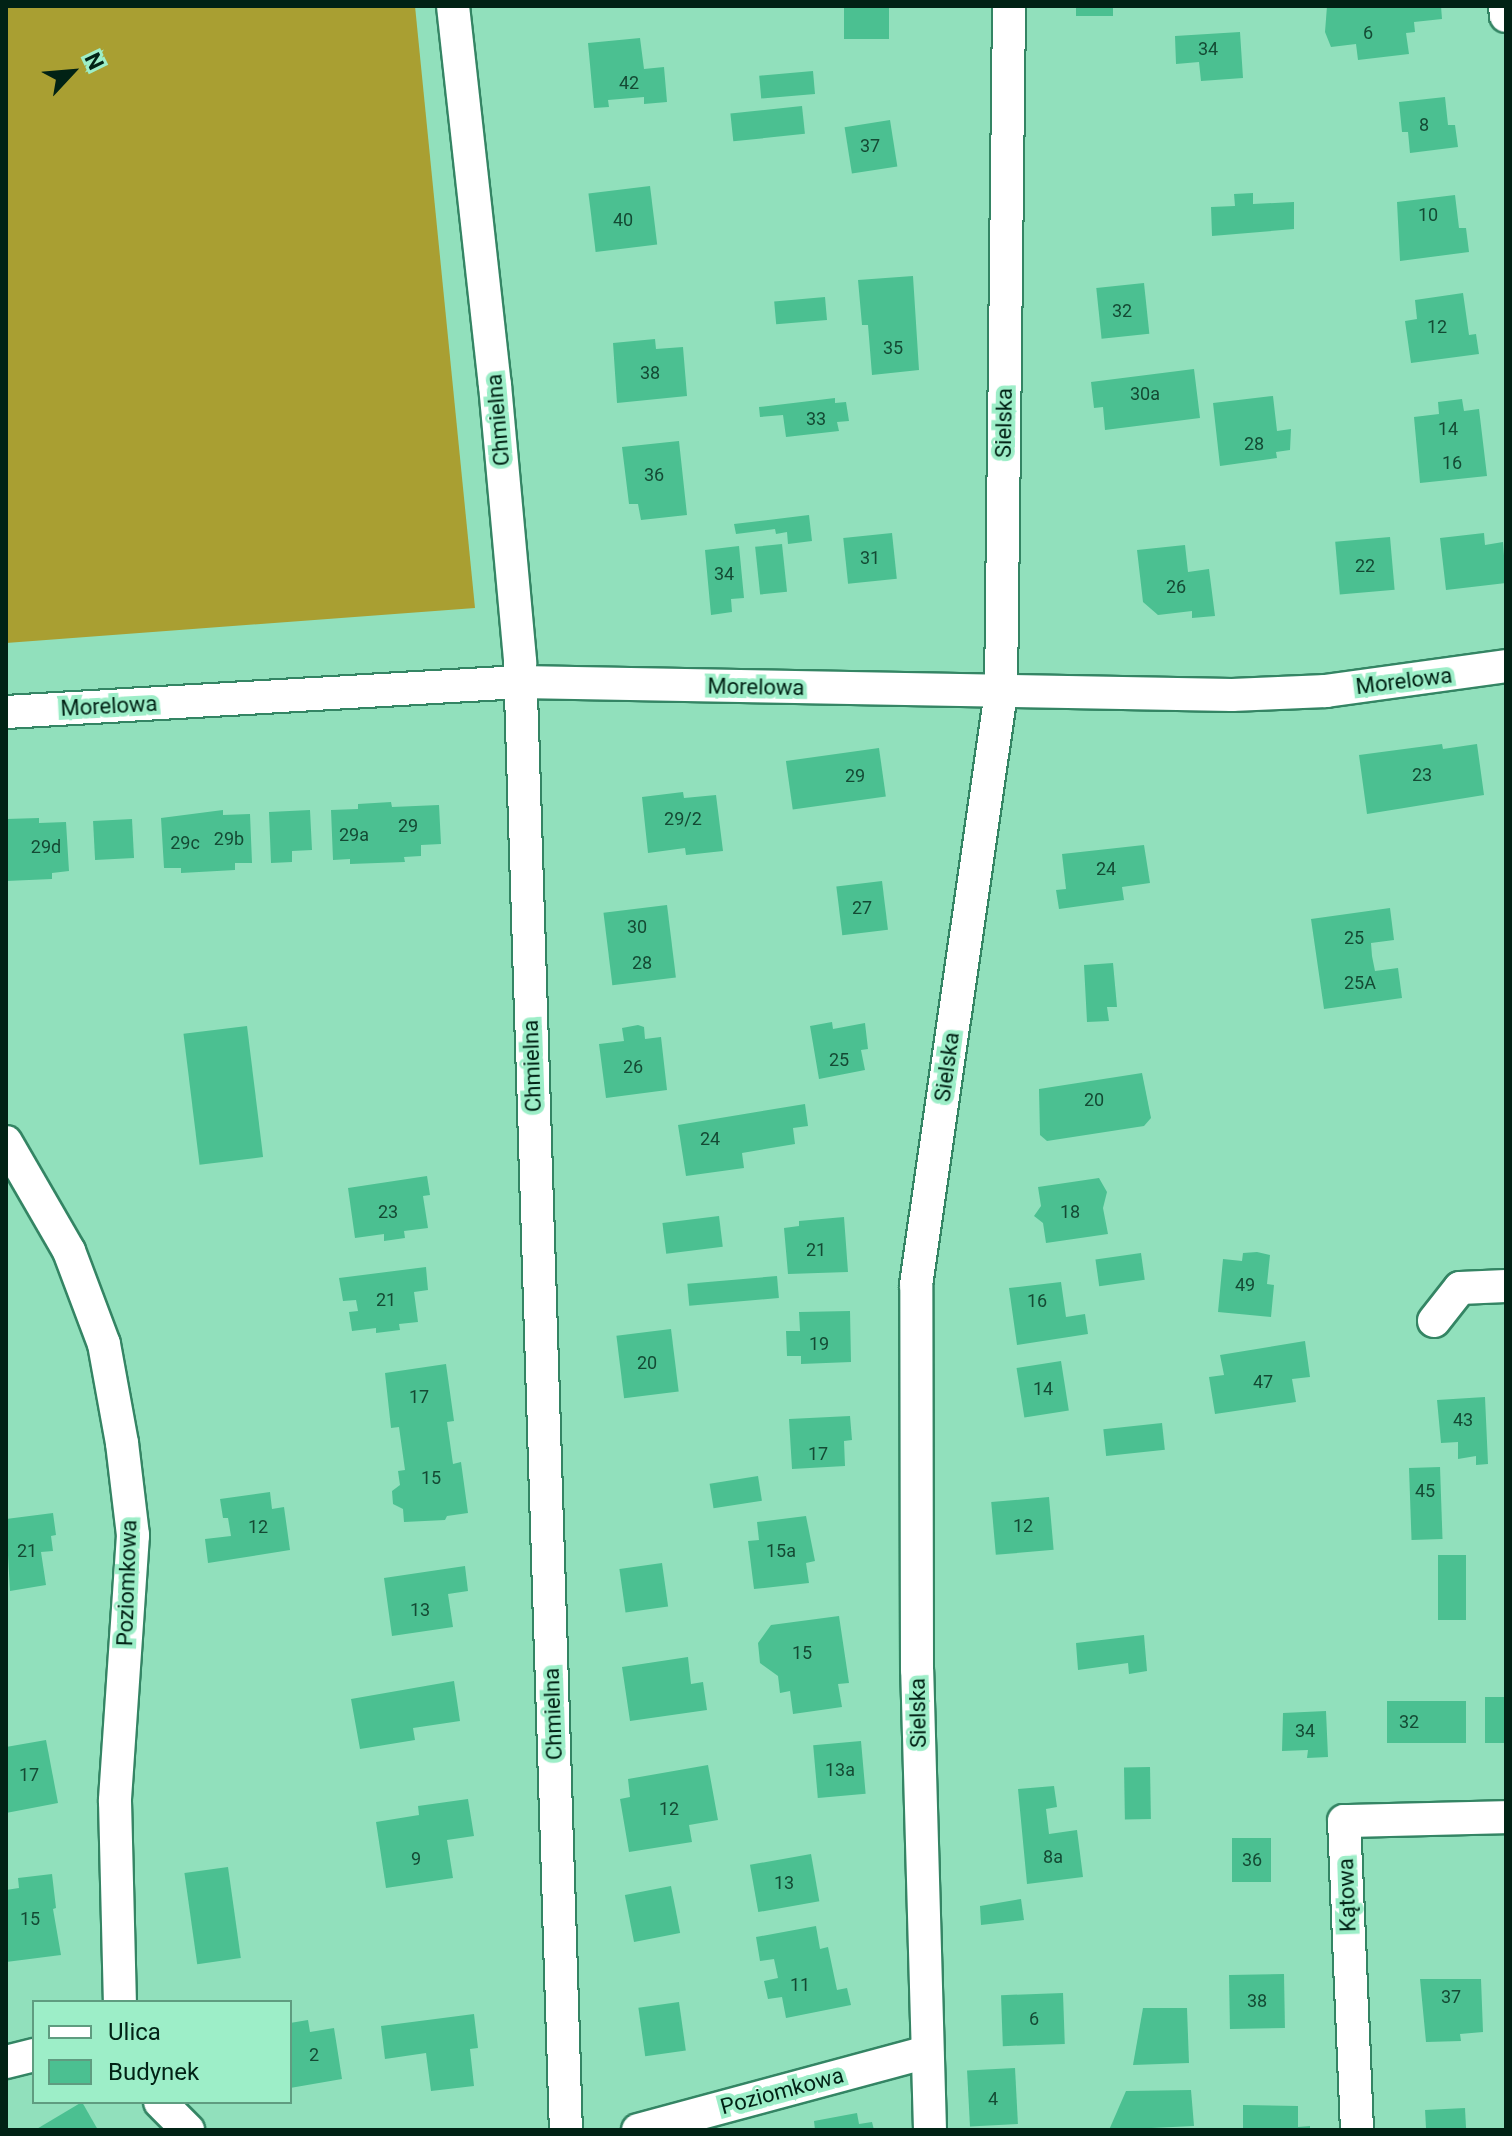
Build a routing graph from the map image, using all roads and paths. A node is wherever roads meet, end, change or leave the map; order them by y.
1 (453, 6) edge
2 (1009, 6) edge
3 (1505, 6) edge
4 (1506, 16) edge
5 (1506, 666) edge
6 (520, 682) junction
7 (1001, 692) junction
8 (6, 712) edge
9 (6, 1142) edge
10 (1506, 1286) edge
11 (1434, 1321) dead end
12 (1506, 1817) edge
13 (120, 2000) edge
14 (927, 2052) junction
15 (32, 2056) edge
16 (6, 2062) edge
17 (162, 2104) edge
18 (188, 2130) edge
19 (566, 2130) edge
20 (638, 2130) edge
21 (930, 2130) edge
22 (1357, 2130) edge

1 - 6 street, Chmielna
2 - 7 street, Sielska
3 - 4 street
5 - 7 street, Morelowa
6 - 7 street, Morelowa
6 - 8 street, Morelowa
6 - 19 street, Chmielna
7 - 14 street, Sielska
9 - 13 street, Poziomkowa
10 - 11 street
12 - 22 street, Kątowa
14 - 20 street, Poziomkowa
14 - 21 street, Sielska
15 - 16 street
17 - 18 street

